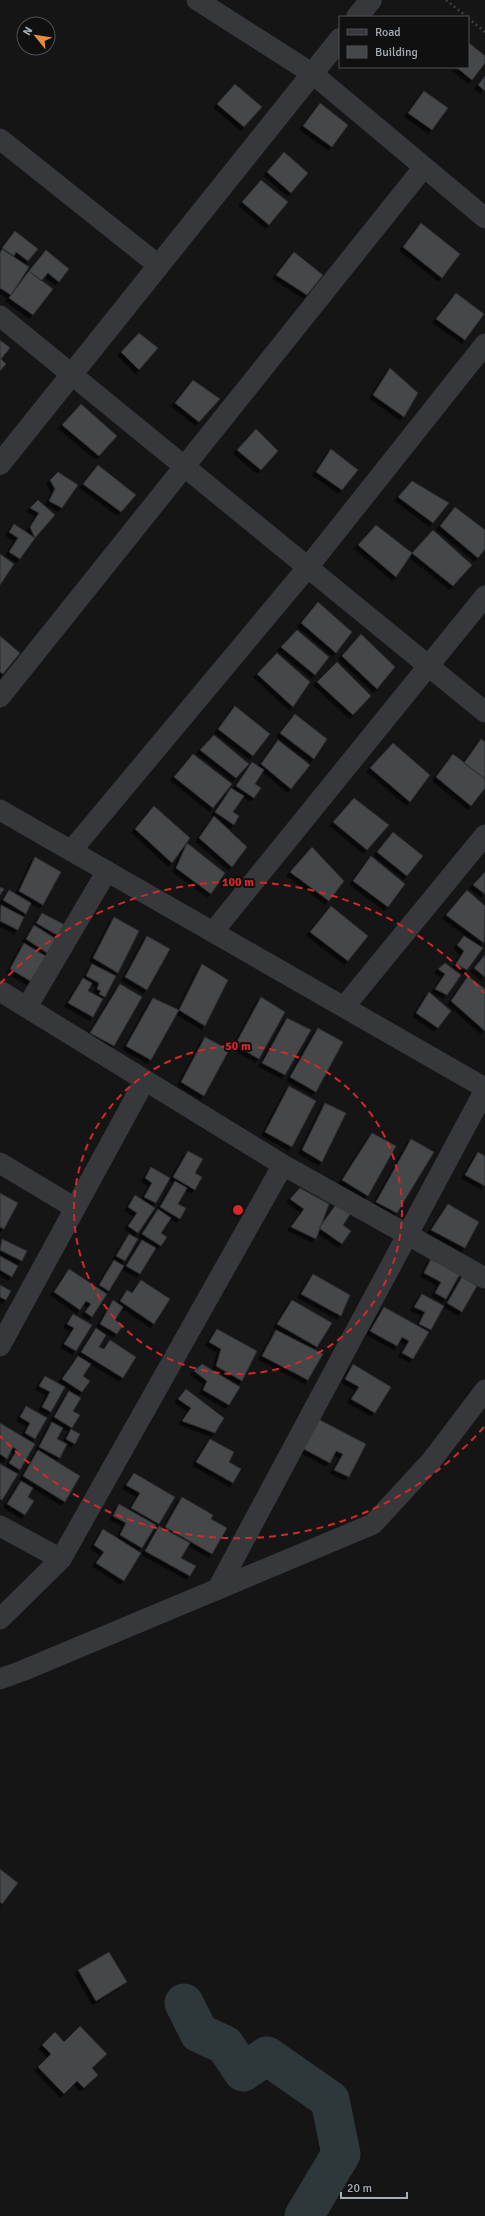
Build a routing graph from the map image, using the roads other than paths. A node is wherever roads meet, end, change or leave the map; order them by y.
1 (197, 0) edge
2 (371, 0) edge
3 (358, 16) edge
4 (339, 40) edge
5 (313, 74) junction
6 (0, 139) edge
7 (424, 167) junction
8 (485, 218) edge
9 (158, 265) junction
10 (0, 316) edge
11 (485, 344) edge
12 (72, 374) junction
13 (0, 464) edge
14 (184, 466) junction
15 (308, 567) junction
16 (485, 596) edge
17 (427, 665) junction
18 (0, 697) edge
19 (485, 712) edge
20 (0, 810) edge
21 (485, 835) edge
22 (72, 851) junction
23 (107, 871) junction
24 (213, 932) junction
25 (0, 991) edge
26 (27, 1007) junction
27 (344, 1007) junction
28 (145, 1080) junction
29 (485, 1089) edge
30 (0, 1163) edge
31 (283, 1164) junction
32 (75, 1208) junction
33 (408, 1234) junction
34 (485, 1278) edge
35 (1, 1343) edge
36 (485, 1390) edge
37 (0, 1526) edge
38 (61, 1559) junction
39 (217, 1590) junction
40 (0, 1619) edge
41 (0, 1679) edge

1 - 5 street
2 - 3 street
4 - 5 street
5 - 7 street
5 - 9 street
6 - 9 street
7 - 8 street
7 - 14 street
9 - 12 street
10 - 12 street
11 - 15 street
12 - 13 street
12 - 14 street
14 - 15 street
14 - 18 street
15 - 17 street
15 - 22 street
16 - 17 street
17 - 19 street
17 - 24 street
20 - 22 street
21 - 27 street
22 - 23 street
23 - 24 street
23 - 26 street
24 - 27 street
25 - 26 street
26 - 28 street
27 - 29 street
28 - 31 street
28 - 32 street
29 - 33 street
30 - 32 street
31 - 33 street
31 - 38 street
32 - 35 street
33 - 34 street
33 - 39 street
36 - 39 street
37 - 38 street
38 - 40 street
39 - 41 street

